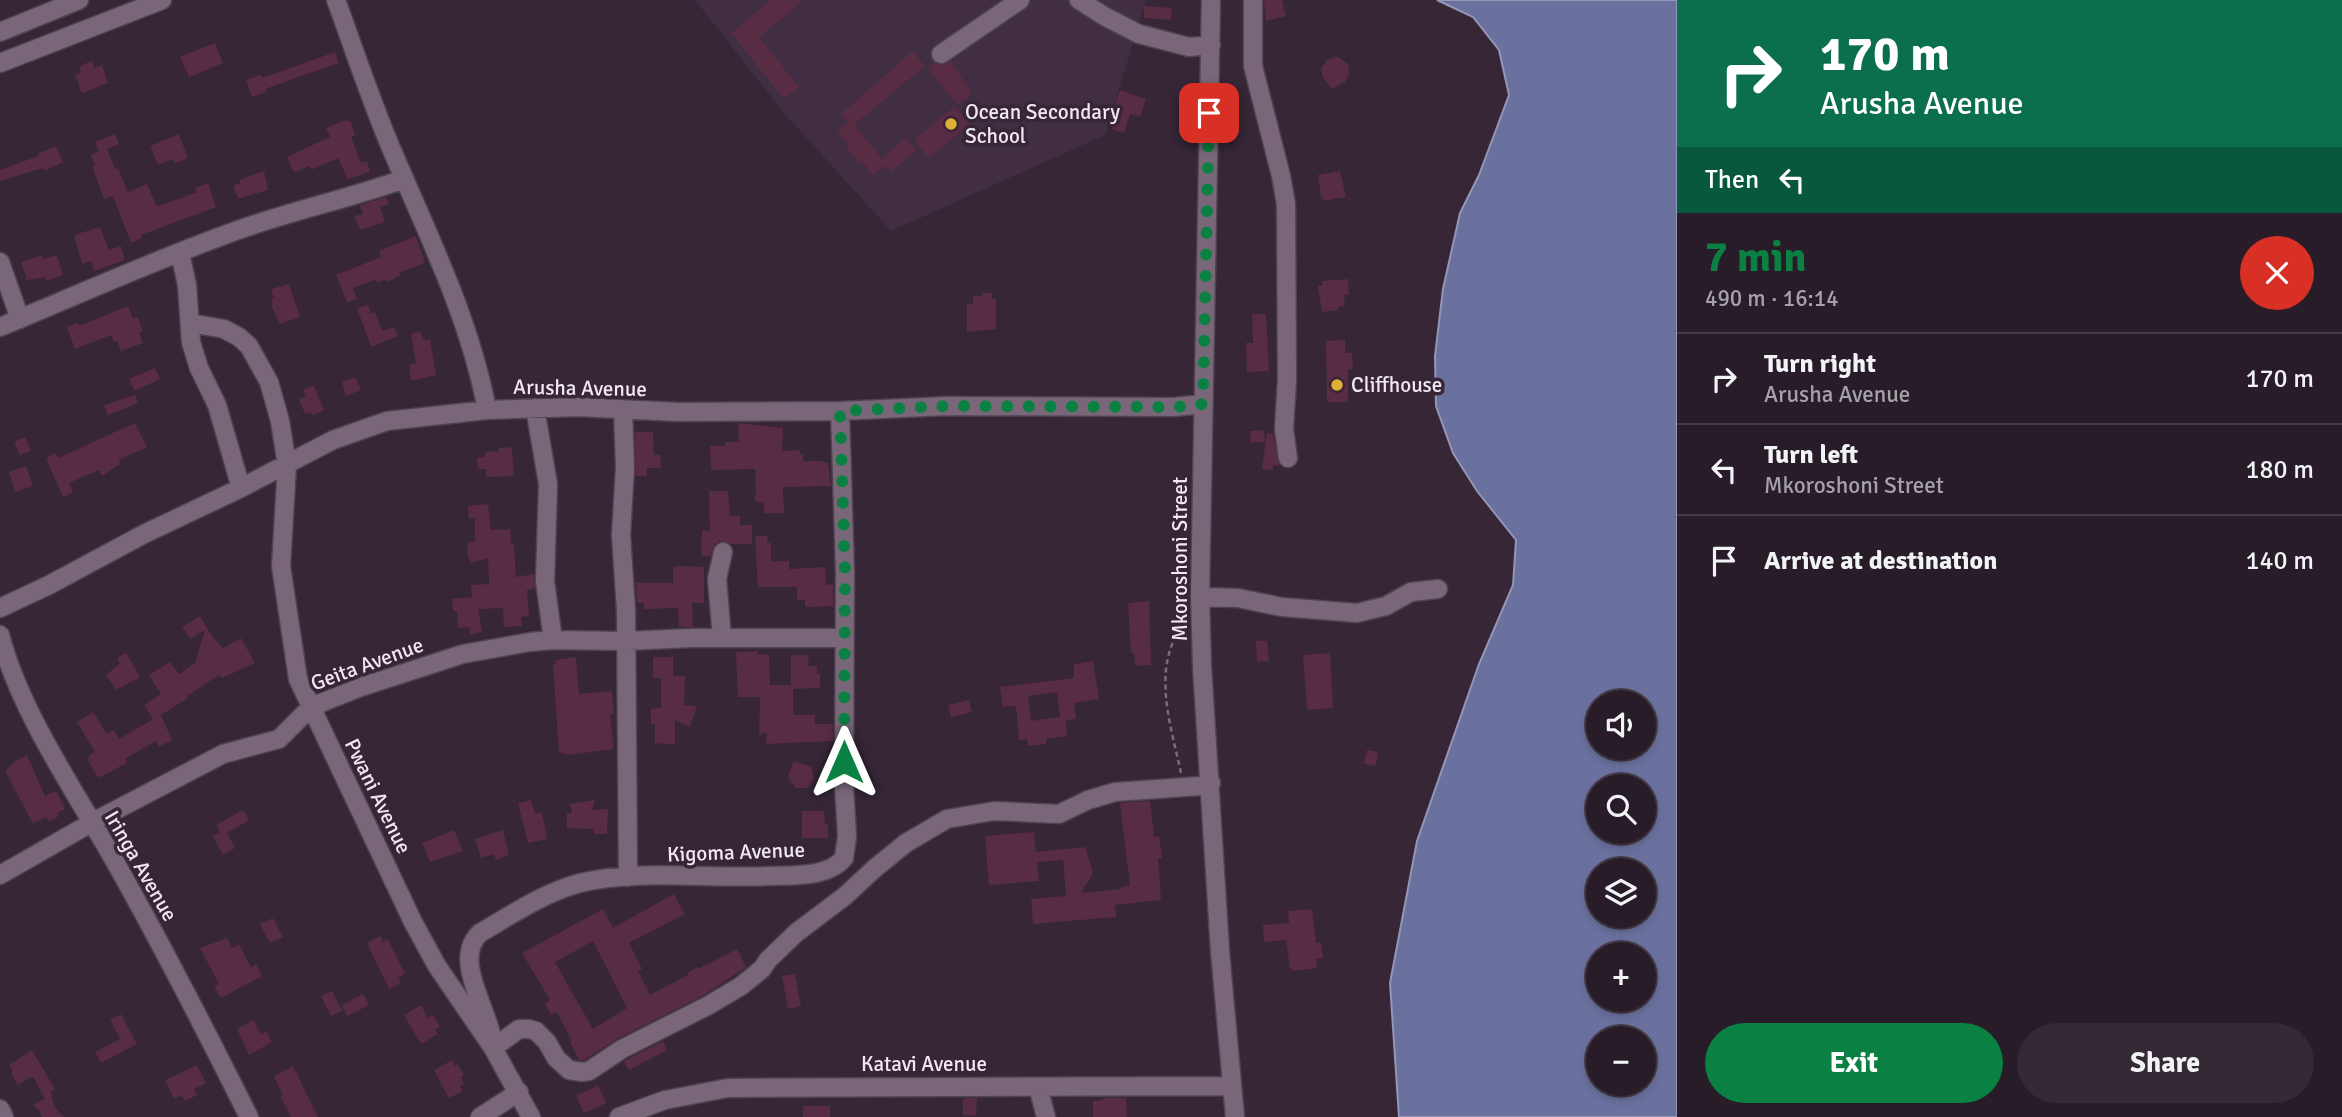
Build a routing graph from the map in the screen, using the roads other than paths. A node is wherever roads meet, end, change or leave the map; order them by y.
1 (79, 0) edge
2 (162, 0) edge
3 (336, 0) edge
4 (1020, 0) edge
5 (1079, 0) edge
6 (1211, 0) edge
7 (1253, 0) edge
8 (56, 4) edge
9 (0, 32) edge
10 (1210, 45) junction
11 (941, 54) dead end
12 (0, 63) edge
13 (404, 179) junction
14 (180, 253) junction
15 (0, 262) edge
16 (20, 319) junction
17 (190, 323) junction
18 (0, 327) edge
19 (1203, 404) junction
20 (535, 408) junction
21 (487, 410) junction
22 (623, 410) junction
23 (840, 411) junction
24 (1288, 458) dead end
25 (287, 464) junction
26 (242, 488) junction
27 (723, 552) dead end
28 (1438, 589) dead end
29 (1201, 604) junction
30 (0, 608) edge
31 (0, 635) edge
32 (722, 638) junction
33 (844, 638) junction
34 (553, 640) junction
35 (625, 641) junction
36 (310, 708) junction
37 (1211, 783) junction
38 (91, 823) junction
39 (0, 876) edge
40 (628, 877) junction
41 (493, 1048) junction
42 (1232, 1086) junction
43 (1038, 1087) junction
44 (519, 1092) junction
45 (0, 1109) edge
46 (5, 1117) edge
47 (249, 1117) edge
48 (481, 1117) edge
49 (531, 1117) edge
50 (620, 1117) edge
51 (1046, 1117) edge
52 (1235, 1117) edge

1 - 8 street
2 - 12 street
3 - 13 street
4 - 11 street
5 - 10 street
6 - 10 street, Mkoroshoni Street
7 - 24 street
8 - 9 street
10 - 19 street, Mkoroshoni Street
13 - 14 street
13 - 21 street
14 - 16 street
14 - 17 street
15 - 16 street
16 - 18 street
17 - 25 street, Pwani Avenue
17 - 26 street
19 - 23 street, Arusha Avenue
19 - 29 street, Mkoroshoni Street
20 - 21 street, Arusha Avenue
20 - 22 street, Arusha Avenue
20 - 34 street
21 - 25 street, Arusha Avenue
22 - 23 street, Arusha Avenue
22 - 35 street
23 - 33 street, Kigoma Avenue
25 - 26 street, Arusha Avenue
25 - 36 street, Pwani Avenue
26 - 30 street, Arusha Avenue
27 - 32 street
28 - 29 street
29 - 37 street, Mkoroshoni Street
31 - 38 street, Iringa Avenue
32 - 33 street, Geita Avenue
32 - 35 street, Geita Avenue
33 - 40 street, Kigoma Avenue
34 - 35 street, Geita Avenue
34 - 36 street, Geita Avenue
35 - 40 street
36 - 38 street, Geita Avenue
36 - 41 street, Pwani Avenue
37 - 41 street
37 - 42 street, Mkoroshoni Street
38 - 39 street, Geita Avenue
38 - 47 street, Iringa Avenue
40 - 41 street, Kigoma Avenue
41 - 44 street, Pwani Avenue
42 - 43 street, Katavi Avenue
42 - 52 street, Mkoroshoni Street
43 - 50 street, Katavi Avenue
43 - 51 street
44 - 48 street
44 - 49 street, Pwani Avenue
45 - 46 street

